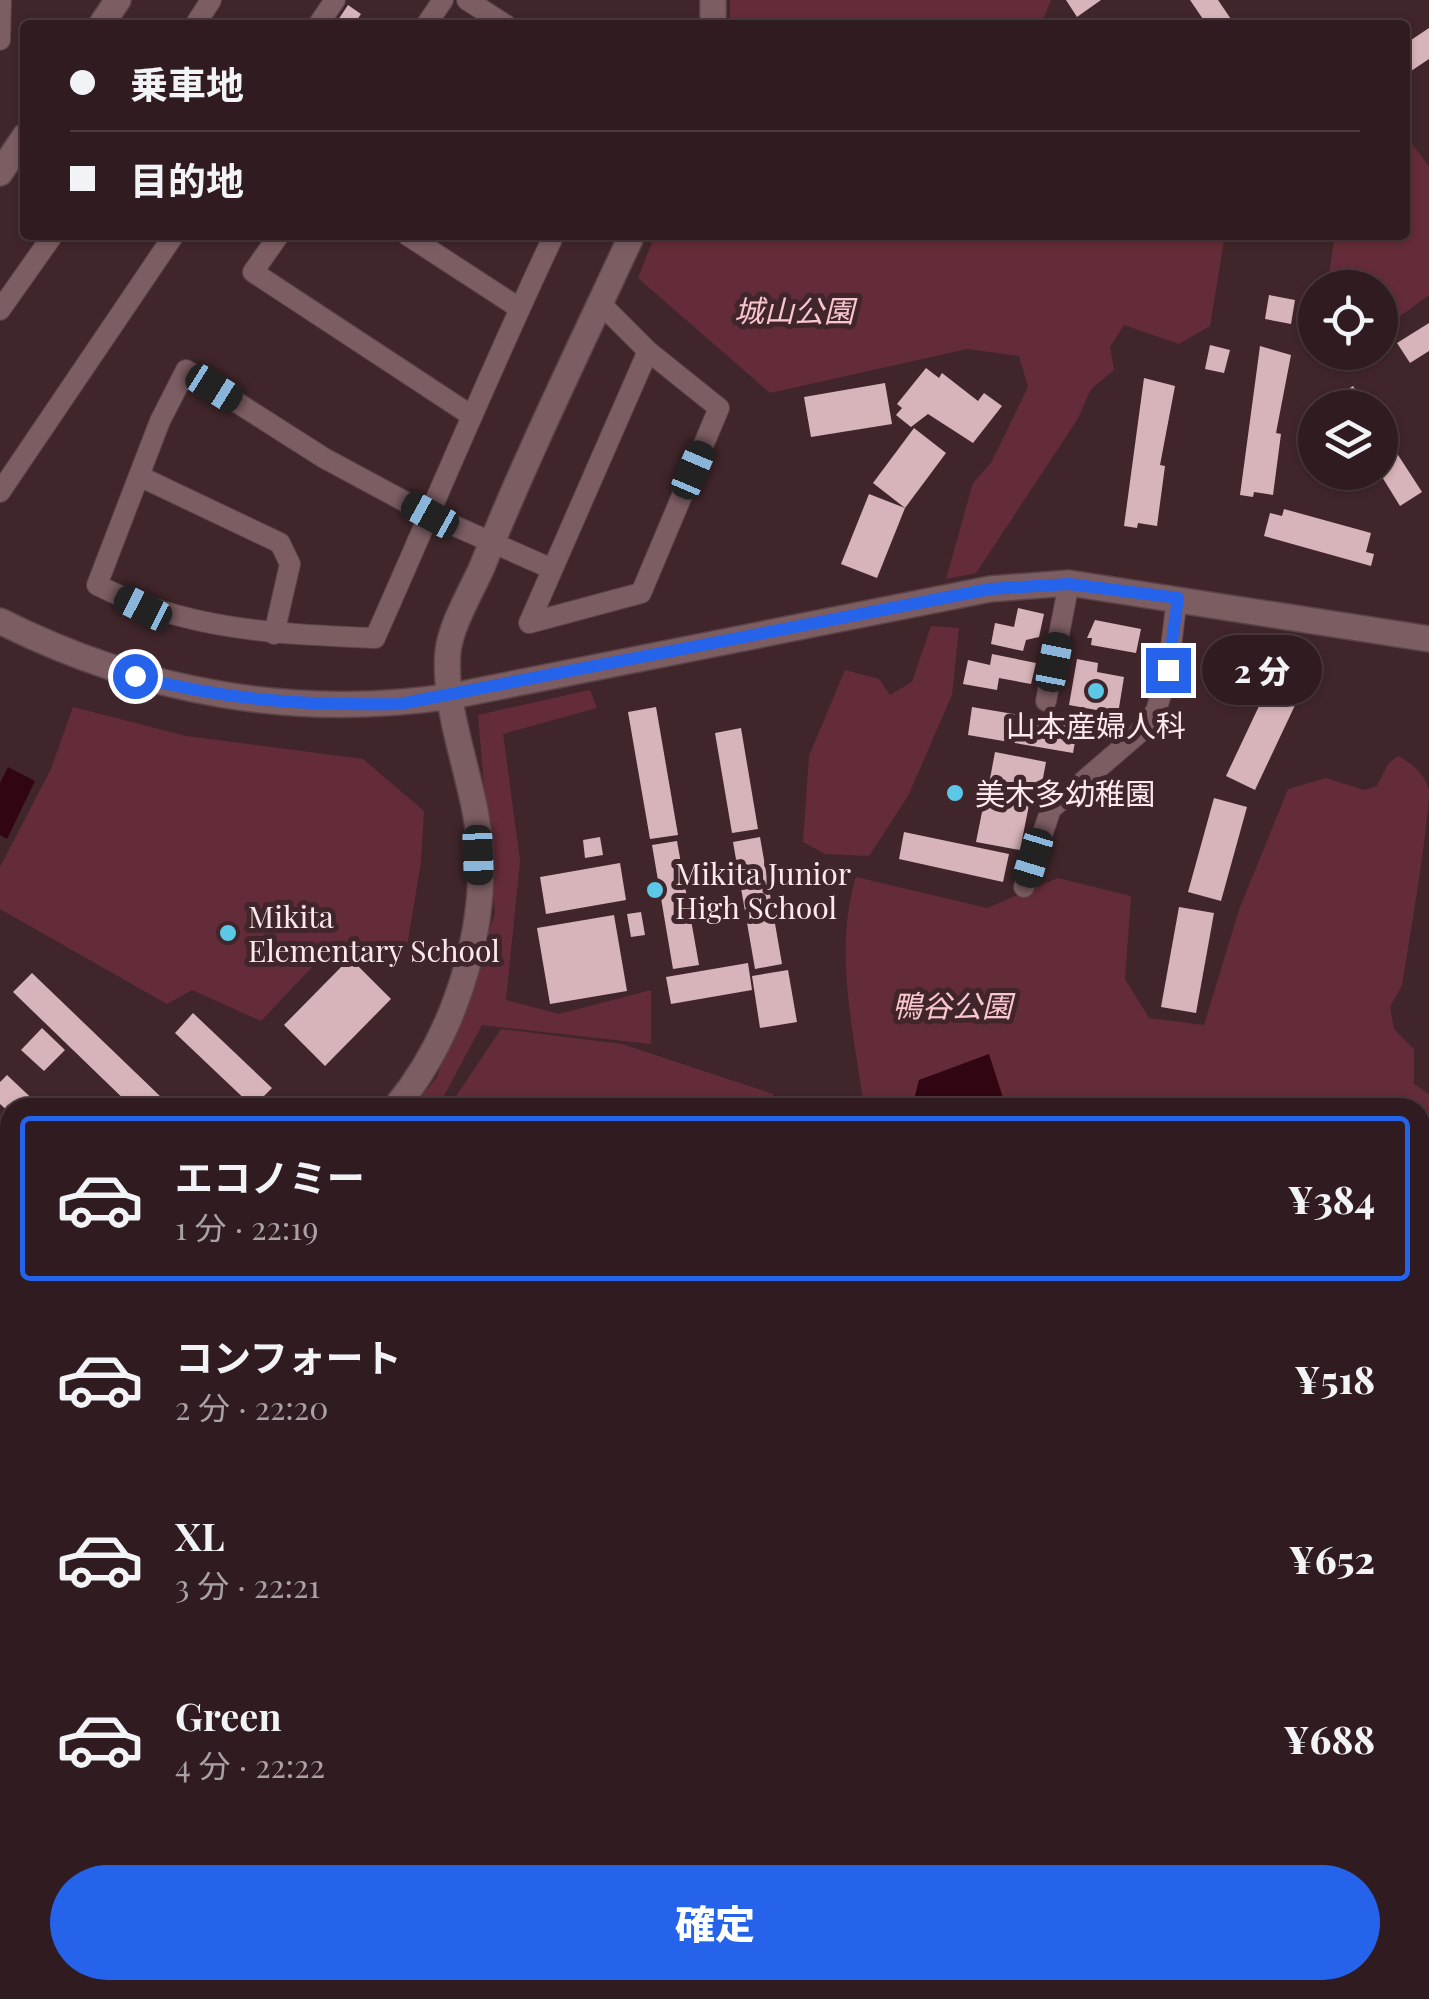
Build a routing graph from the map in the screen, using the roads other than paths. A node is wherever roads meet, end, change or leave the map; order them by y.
1 (2, 0) edge
2 (467, 0) edge
3 (498, 20) edge
4 (0, 40) edge
5 (20, 143) edge
6 (0, 173) edge
7 (49, 240) edge
8 (171, 240) edge
9 (275, 240) edge
10 (415, 240) edge
11 (552, 240) edge
12 (630, 240) edge
13 (600, 304) junction
14 (519, 308) junction
15 (0, 310) edge
16 (648, 351) junction
17 (472, 416) junction
18 (138, 476) junction
19 (0, 492) edge
20 (430, 515) junction
21 (492, 542) junction
22 (550, 568) junction
23 (1069, 584) junction
24 (1178, 598) junction
25 (0, 621) edge
26 (274, 634) junction
27 (1429, 639) edge
28 (452, 696) junction
29 (1046, 701) dead end
30 (1024, 887) dead end
31 (402, 1098) edge

1 - 4 street
2 - 3 street
5 - 6 street
7 - 15 street
8 - 19 street
9 - 17 street
10 - 14 street
11 - 14 street
12 - 13 street
13 - 16 street
13 - 21 street
14 - 17 street
16 - 22 street
16 - 22 street
17 - 20 street
18 - 20 street
18 - 26 street
18 - 26 street
20 - 21 street
20 - 26 street
21 - 22 street
21 - 28 street
23 - 24 street
23 - 28 street
23 - 29 street
24 - 27 street
24 - 30 street
25 - 28 street
28 - 31 street

